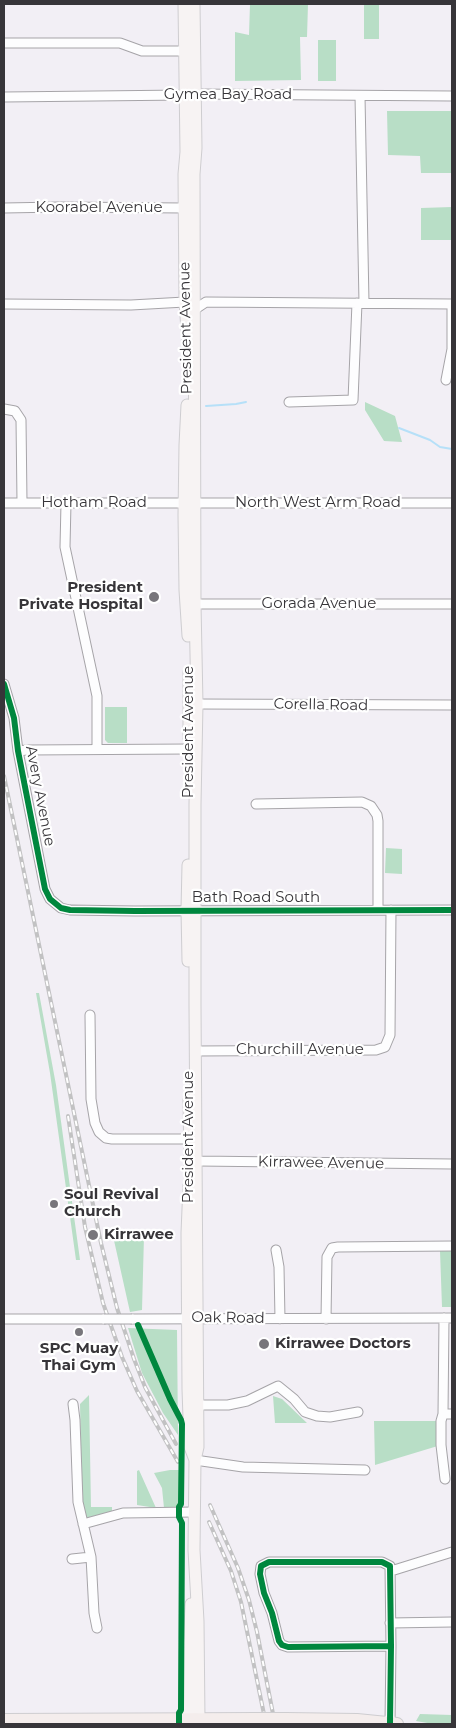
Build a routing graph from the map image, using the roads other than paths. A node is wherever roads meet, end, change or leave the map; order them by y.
1 (184, 4) edge
2 (194, 4) edge
3 (4, 43) edge
4 (185, 51) junction
5 (190, 94) junction
6 (360, 96) junction
7 (452, 96) edge
8 (4, 97) edge
9 (4, 208) edge
10 (189, 208) junction
11 (195, 249) junction
12 (194, 287) junction
13 (184, 302) junction
14 (206, 302) junction
15 (360, 303) junction
16 (4, 304) edge
17 (452, 304) edge
18 (194, 310) junction
19 (446, 380) dead end
20 (289, 402) dead end
21 (4, 409) edge
22 (22, 502) junction
23 (4, 503) edge
24 (66, 503) junction
25 (190, 503) junction
26 (452, 503) edge
27 (190, 604) junction
28 (452, 604) edge
29 (4, 684) edge
30 (193, 704) junction
31 (452, 705) edge
32 (189, 749) junction
33 (97, 750) junction
34 (18, 751) junction
35 (256, 804) dead end
36 (61, 908) joint
37 (191, 910) junction
38 (378, 910) junction
39 (390, 910) junction
40 (452, 910) edge
41 (90, 1015) dead end
42 (196, 1051) junction
43 (193, 1139) junction
44 (194, 1160) junction
45 (452, 1164) edge
46 (452, 1246) edge
47 (276, 1250) dead end
48 (192, 1318) junction
49 (326, 1318) junction
50 (448, 1318) edge
51 (4, 1319) edge
52 (280, 1319) junction
53 (73, 1404) dead end
54 (197, 1405) junction
55 (358, 1412) dead end
56 (448, 1414) edge
57 (195, 1460) junction
58 (365, 1470) dead end
59 (445, 1479) dead end
60 (194, 1512) junction
61 (83, 1524) junction
62 (452, 1552) edge
63 (91, 1558) junction
64 (72, 1559) dead end
65 (389, 1567) junction
66 (390, 1622) junction
67 (452, 1622) edge
68 (97, 1628) dead end
69 (391, 1646) junction
70 (4, 1720) edge
71 (194, 1722) edge
72 (393, 1724) edge

1 - 4 main road, President Avenue
2 - 5 main road, President Avenue
3 - 4 street
4 - 5 main road, President Avenue
5 - 6 street, Gymea Bay Road
5 - 8 street, Gymea Bay Road
5 - 10 main road, President Avenue
6 - 7 street, Gymea Bay Road
6 - 15 street
9 - 10 street, Koorabel Avenue
10 - 11 main road, President Avenue
10 - 13 main road, President Avenue
11 - 12 main road, President Avenue
11 - 13 main road
12 - 14 street
12 - 18 main road, President Avenue
13 - 16 street
13 - 25 main road, President Avenue
14 - 15 street
14 - 18 street
15 - 17 street
15 - 20 street
17 - 19 street
18 - 25 main road, President Avenue
21 - 22 street
22 - 23 street, Hotham Road
22 - 24 street, Hotham Road
24 - 25 street, Hotham Road
24 - 33 street
25 - 26 street, North West Arm Road
25 - 27 main road, President Avenue
27 - 28 street, Gorada Avenue
27 - 30 main road, President Avenue
29 - 34 street, Avery Avenue
30 - 31 street, Corella Road
30 - 32 main road, President Avenue
30 - 37 main road, President Avenue
32 - 33 street
32 - 37 main road, President Avenue
33 - 34 street
34 - 36 street, Avery Avenue
35 - 38 street
36 - 37 street, Bath Road South
37 - 38 street, Bath Road South
37 - 42 main road, President Avenue
37 - 43 main road, President Avenue
38 - 39 street, Bath Road South
39 - 40 street, Bath Road South
39 - 42 street, Churchill Avenue
41 - 43 street
42 - 43 main road, President Avenue
43 - 44 main road, President Avenue
44 - 45 street, Kirrawee Avenue
44 - 48 main road, President Avenue
46 - 49 street
47 - 52 street
48 - 51 street, Oak Road, bridge
48 - 52 street, Oak Road
48 - 54 main road, President Avenue
48 - 57 main road, President Avenue
49 - 50 street, Oak Road
49 - 52 street, Oak Road
50 - 56 street
53 - 61 street
54 - 55 street
54 - 57 main road, President Avenue
56 - 59 street
57 - 58 street
57 - 60 main road, President Avenue
60 - 61 street
60 - 71 main road, President Avenue
61 - 63 street
62 - 65 street
63 - 64 street
63 - 68 street
65 - 66 street
65 - 69 street
66 - 67 street
66 - 69 street
69 - 72 street
70 - 71 highway
71 - 72 highway, bridge

